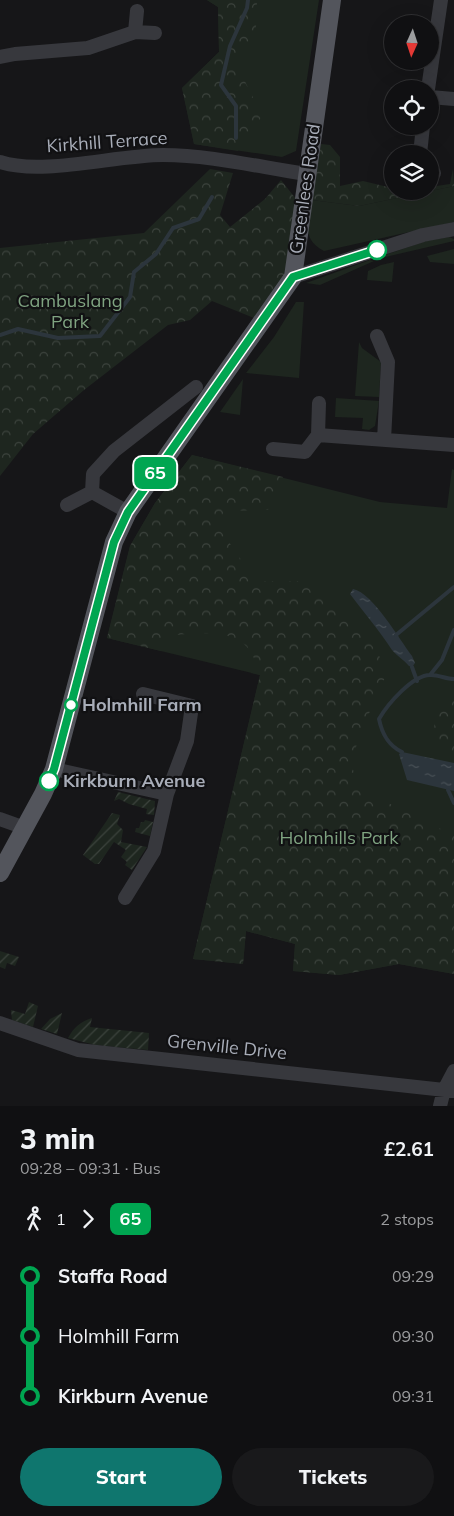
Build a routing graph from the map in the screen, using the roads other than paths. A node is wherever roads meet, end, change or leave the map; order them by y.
1 (332, 0) edge
2 (441, 0) edge
3 (137, 11) dead end
4 (135, 32) junction
5 (155, 33) dead end
6 (0, 57) edge
7 (429, 80) edge
8 (439, 97) edge
9 (454, 99) edge
10 (0, 162) edge
11 (306, 174) junction
12 (454, 229) edge
13 (293, 277) junction
14 (377, 336) dead end
15 (196, 387) dead end
16 (319, 402) dead end
17 (318, 435) junction
18 (384, 440) junction
19 (454, 445) edge
20 (273, 449) dead end
21 (92, 492) junction
22 (67, 505) dead end
23 (128, 512) junction
24 (143, 694) dead end
25 (54, 769) junction
26 (167, 794) junction
27 (0, 819) edge
28 (25, 828) junction
29 (0, 872) edge
30 (125, 898) dead end
31 (0, 1023) edge
32 (454, 1071) edge
33 (449, 1091) edge
34 (440, 1106) edge

1 - 11 main road, Greenlees Road
2 - 7 street
3 - 4 street
4 - 5 street
4 - 6 street
8 - 9 street
10 - 11 street, Kirkhill Terrace
11 - 13 main road, Greenlees Road
12 - 13 street
13 - 23 main road, Greenlees Road
14 - 18 street
15 - 21 street
16 - 17 street
17 - 18 street
17 - 20 street
18 - 19 street
21 - 22 street
21 - 23 street
23 - 25 main road, Greenlees Road
24 - 26 street
25 - 26 street
25 - 28 main road, Greenlees Road
26 - 30 street
27 - 28 street
28 - 29 main road, Greenlees Road
31 - 33 street, Grenville Drive
32 - 33 street
33 - 34 street

